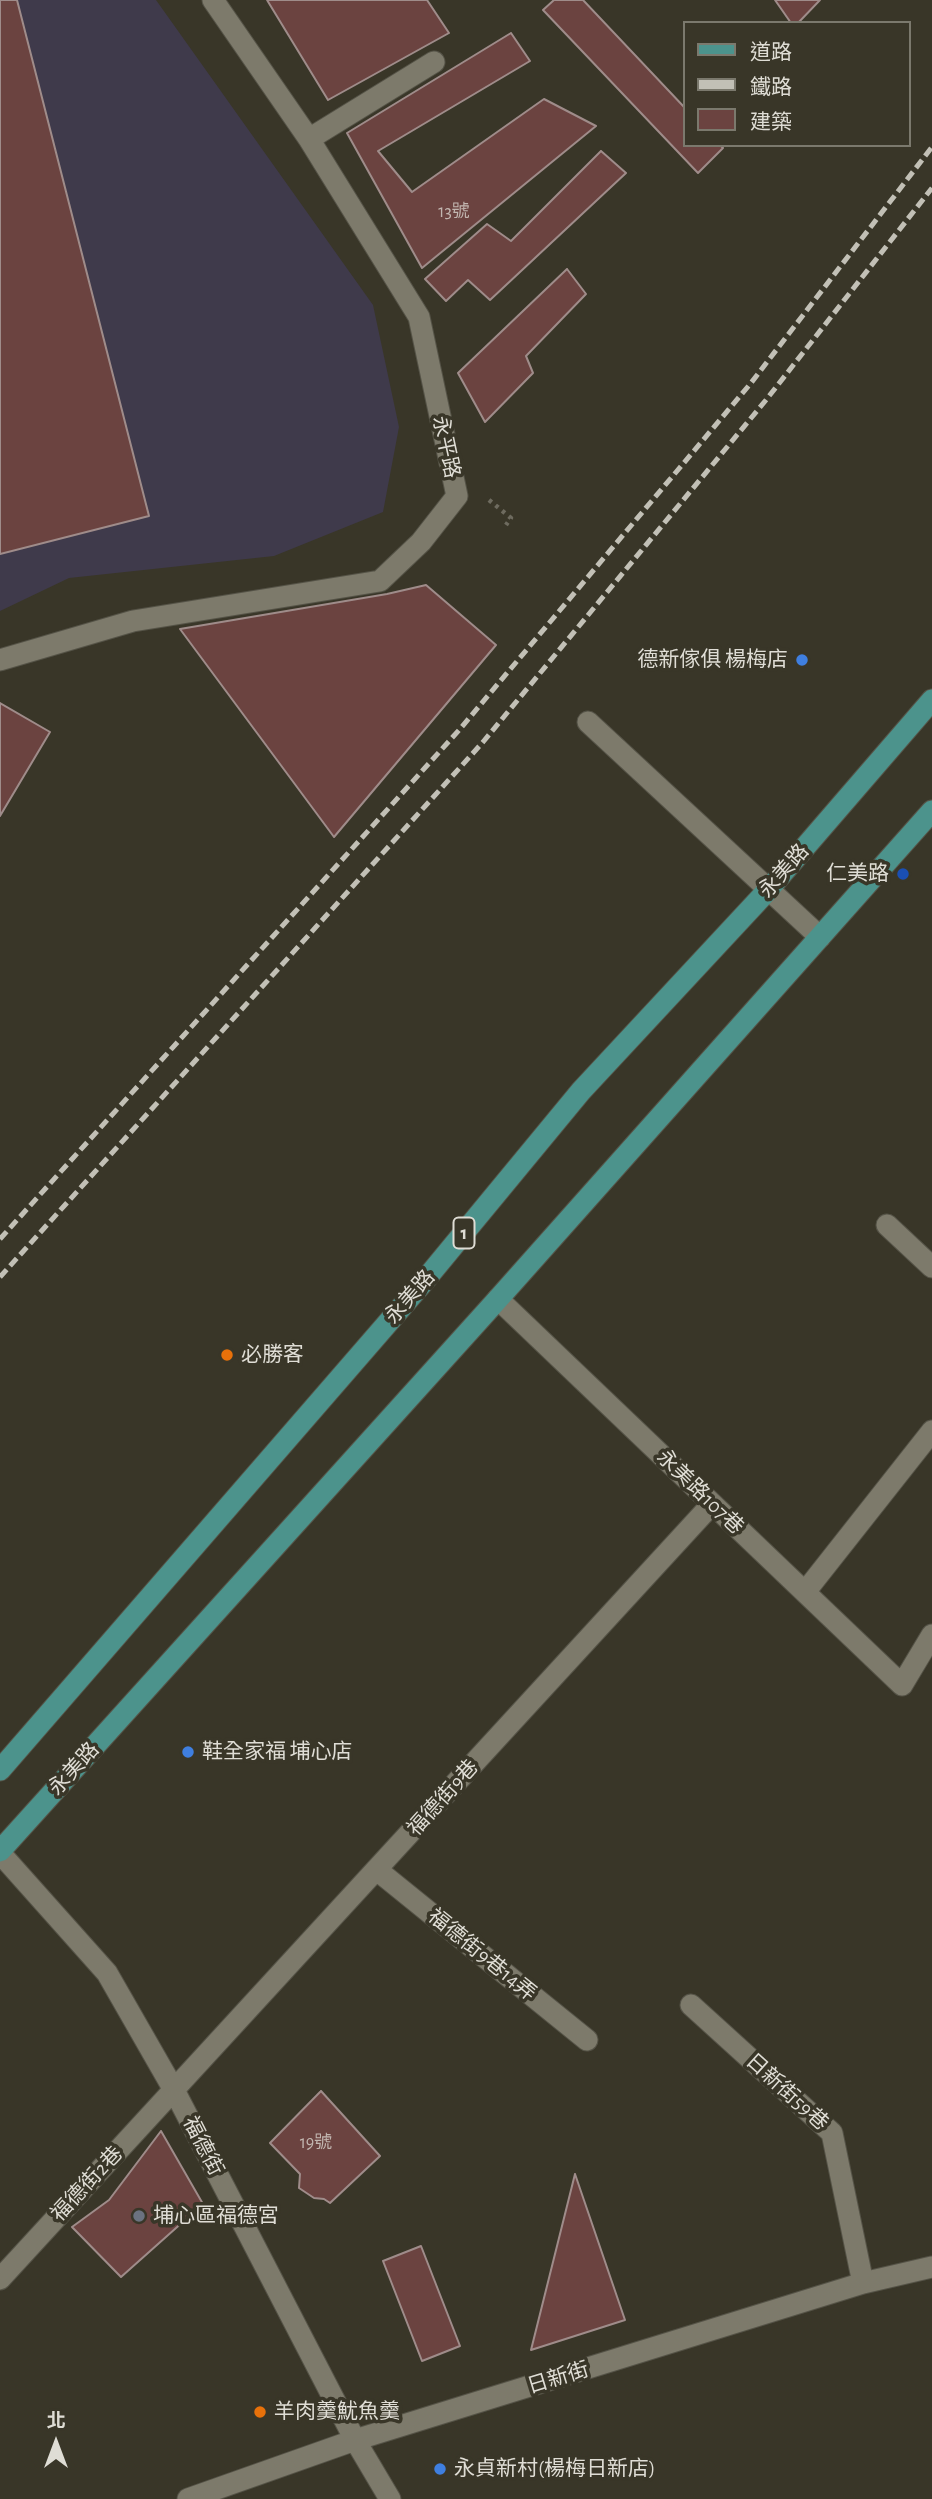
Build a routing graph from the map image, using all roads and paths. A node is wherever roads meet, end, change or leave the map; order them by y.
1 (213, 0) edge
2 (434, 62) dead end
3 (309, 139) junction
4 (482, 494) dead end
5 (506, 525) dead end
6 (0, 660) edge
7 (932, 701) edge
8 (588, 722) dead end
9 (932, 811) edge
10 (768, 890) junction
11 (820, 937) junction
12 (887, 1225) dead end
13 (932, 1267) edge
14 (498, 1299) junction
15 (932, 1431) edge
16 (712, 1504) junction
17 (805, 1592) junction
18 (932, 1635) edge
19 (0, 1770) edge
20 (0, 1852) edge
21 (377, 1870) junction
22 (691, 2005) dead end
23 (587, 2040) dead end
24 (174, 2090) junction
25 (932, 2267) edge
26 (0, 2279) edge
27 (863, 2283) junction
28 (355, 2440) junction
29 (188, 2499) edge
30 (390, 2499) edge

1 - 3 street, 永平路
2 - 3 street
3 - 6 street, 永平路
4 - 5 path
7 - 10 main road, 永美路 / 1
8 - 10 street
9 - 11 main road, 永美路
10 - 11 street
10 - 19 main road, 永美路 / 1
11 - 14 main road, 永美路
12 - 13 street
14 - 16 street, 永美路107巷
14 - 20 main road, 永美路
15 - 17 street
16 - 17 street, 永美路107巷
16 - 21 street, 福德街9巷
17 - 18 street, 永美路107巷
20 - 24 street, 福德街
21 - 23 street, 福德街9巷14弄
21 - 24 street, 福德街9巷
22 - 27 street, 日新街59巷
24 - 26 street, 福德街2巷
24 - 28 street, 福德街
25 - 27 street, 日新街
27 - 28 street, 日新街
28 - 29 street, 日新街
28 - 30 street, 福德街

